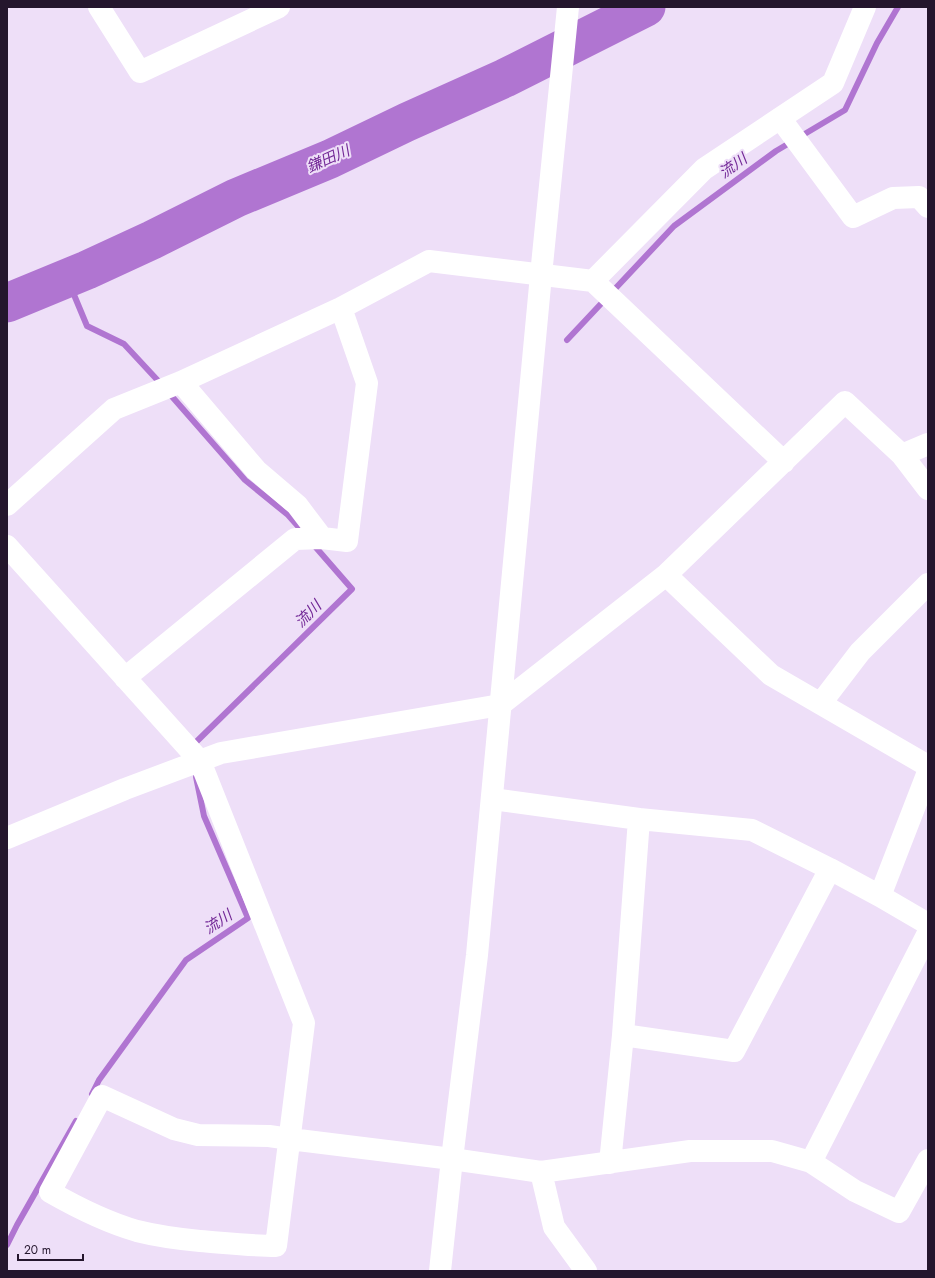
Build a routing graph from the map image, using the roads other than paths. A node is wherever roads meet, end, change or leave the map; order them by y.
1 (99, 7) edge
2 (279, 7) edge
3 (568, 7) edge
4 (865, 7) edge
5 (780, 118) junction
6 (928, 207) edge
7 (541, 275) junction
8 (593, 281) junction
9 (341, 308) junction
10 (181, 382) junction
11 (928, 444) edge
12 (902, 455) junction
13 (784, 462) junction
14 (928, 489) edge
15 (7, 505) edge
16 (322, 538) junction
17 (7, 546) edge
18 (666, 575) junction
19 (928, 584) edge
20 (126, 678) junction
21 (821, 703) junction
22 (500, 705) junction
23 (200, 761) junction
24 (928, 766) edge
25 (928, 772) edge
26 (492, 798) junction
27 (639, 819) junction
28 (7, 838) edge
29 (830, 868) junction
30 (880, 896) junction
31 (928, 924) edge
32 (928, 934) edge
33 (623, 1035) junction
34 (290, 1139) junction
35 (452, 1159) junction
36 (811, 1162) junction
37 (610, 1163) junction
38 (927, 1164) edge
39 (541, 1172) junction
40 (440, 1271) edge
41 (586, 1271) edge

1 - 2 street
3 - 7 street
4 - 5 street
5 - 6 street
5 - 8 street
7 - 8 street
7 - 9 street
7 - 22 street
8 - 13 street
9 - 10 street
9 - 16 street
10 - 15 street
10 - 16 street
11 - 12 street
12 - 13 street
12 - 14 street
13 - 18 street
16 - 20 street
17 - 20 street
18 - 21 street
18 - 22 street
19 - 21 street
20 - 23 street
21 - 24 street
22 - 23 street
22 - 26 street
23 - 28 street
23 - 34 street
25 - 30 street
26 - 27 street
26 - 35 street
27 - 29 street
27 - 33 street
29 - 30 street
29 - 33 street
30 - 31 street
32 - 36 street
33 - 37 street
34 - 34 street
34 - 35 street
35 - 39 street
35 - 40 street
36 - 37 street
36 - 38 street
37 - 39 street
39 - 41 street

